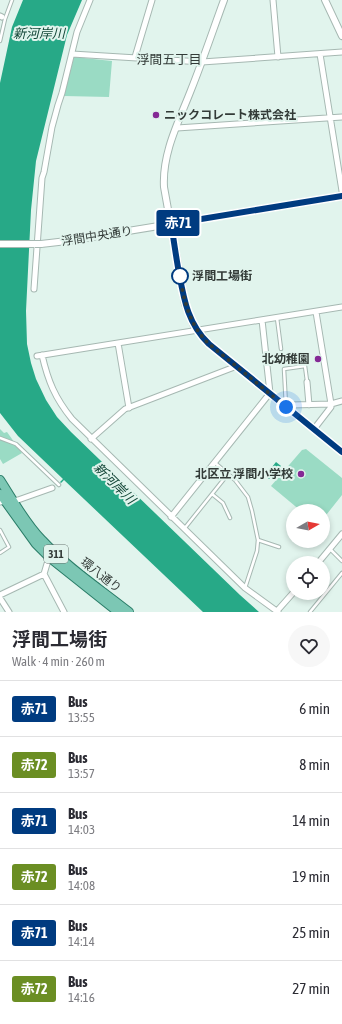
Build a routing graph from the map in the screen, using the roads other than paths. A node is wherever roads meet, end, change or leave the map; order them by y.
1 (12, 0) edge
2 (90, 0) edge
3 (152, 0) edge
4 (224, 0) edge
5 (273, 0) edge
6 (325, 0) edge
7 (342, 36) edge
8 (0, 41) edge
9 (342, 52) edge
10 (72, 54) junction
11 (320, 54) junction
12 (278, 56) junction
13 (135, 57) junction
14 (202, 62) junction
15 (342, 117) edge
16 (330, 118) junction
17 (176, 128) junction
18 (342, 191) edge
19 (342, 196) edge
20 (171, 224) junction
21 (0, 244) edge
22 (34, 289) dead end
23 (342, 307) edge
24 (316, 312) junction
25 (277, 318) junction
26 (262, 320) junction
27 (197, 330) junction
28 (118, 343) junction
29 (284, 345) dead end
30 (280, 346) junction
31 (281, 349) dead end
32 (237, 366) junction
33 (307, 382) joint
34 (270, 393) junction
35 (342, 402) edge
36 (331, 404) junction
37 (308, 405) junction
38 (286, 407) junction
39 (129, 408) junction
40 (314, 429) junction
41 (0, 438) edge
42 (91, 438) junction
43 (342, 452) edge
44 (214, 462) junction
45 (228, 474) junction
46 (0, 480) edge
47 (59, 485) dead end
48 (52, 488) dead end
49 (0, 494) edge
50 (212, 494) junction
51 (6, 501) edge
52 (171, 516) junction
53 (230, 518) dead end
54 (184, 529) junction
55 (0, 530) edge
56 (342, 534) edge
57 (258, 540) junction
58 (279, 547) dead end
59 (329, 549) junction
60 (0, 553) edge
61 (324, 556) edge
62 (49, 557) junction
63 (342, 561) edge
64 (342, 573) edge
65 (44, 574) junction
66 (245, 588) junction
67 (0, 597) edge
68 (287, 600) edge
69 (9, 612) edge
70 (64, 612) edge
71 (118, 612) edge
72 (129, 612) edge
73 (278, 612) edge
74 (310, 612) edge

1 - 8 lane
2 - 10 street
3 - 13 street
4 - 14 street
5 - 12 street
6 - 7 street
9 - 11 street
10 - 13 street
10 - 22 street
11 - 12 street
11 - 16 street
12 - 14 street
13 - 14 street
14 - 17 street
15 - 16 street
16 - 17 street
16 - 18 street
17 - 20 street
19 - 20 street, 浮間中央通り
20 - 21 street, 浮間中央通り
20 - 27 street
23 - 24 street
24 - 25 street
24 - 36 street
25 - 26 street
25 - 30 lane
26 - 27 street
26 - 34 street
27 - 28 street
27 - 32 street
28 - 39 street
28 - 42 street
29 - 30 lane
30 - 31 lane
32 - 34 street
32 - 39 street
33 - 37 street
33 - 38 lane
34 - 38 street
34 - 44 street
35 - 36 street
36 - 37 street
36 - 40 street
37 - 38 street
38 - 40 street
39 - 42 street
40 - 43 street
41 - 47 lane
42 - 52 street
44 - 45 lane
44 - 52 street
45 - 50 lane
45 - 57 lane
46 - 51 main road, 環八通り / 311
48 - 51 street
49 - 51 main road, 環八通り / 311
50 - 53 lane
50 - 54 lane
51 - 62 main road, 環八通り / 311
51 - 72 main road, 環八通り / 311
52 - 54 street
54 - 66 street
55 - 60 lane
56 - 59 street
57 - 58 lane
57 - 66 lane
59 - 61 street
59 - 63 lane
62 - 65 street
62 - 71 main road, 環八通り / 311
64 - 74 lane
65 - 67 street
65 - 70 street
66 - 73 street
67 - 69 street
68 - 73 street

